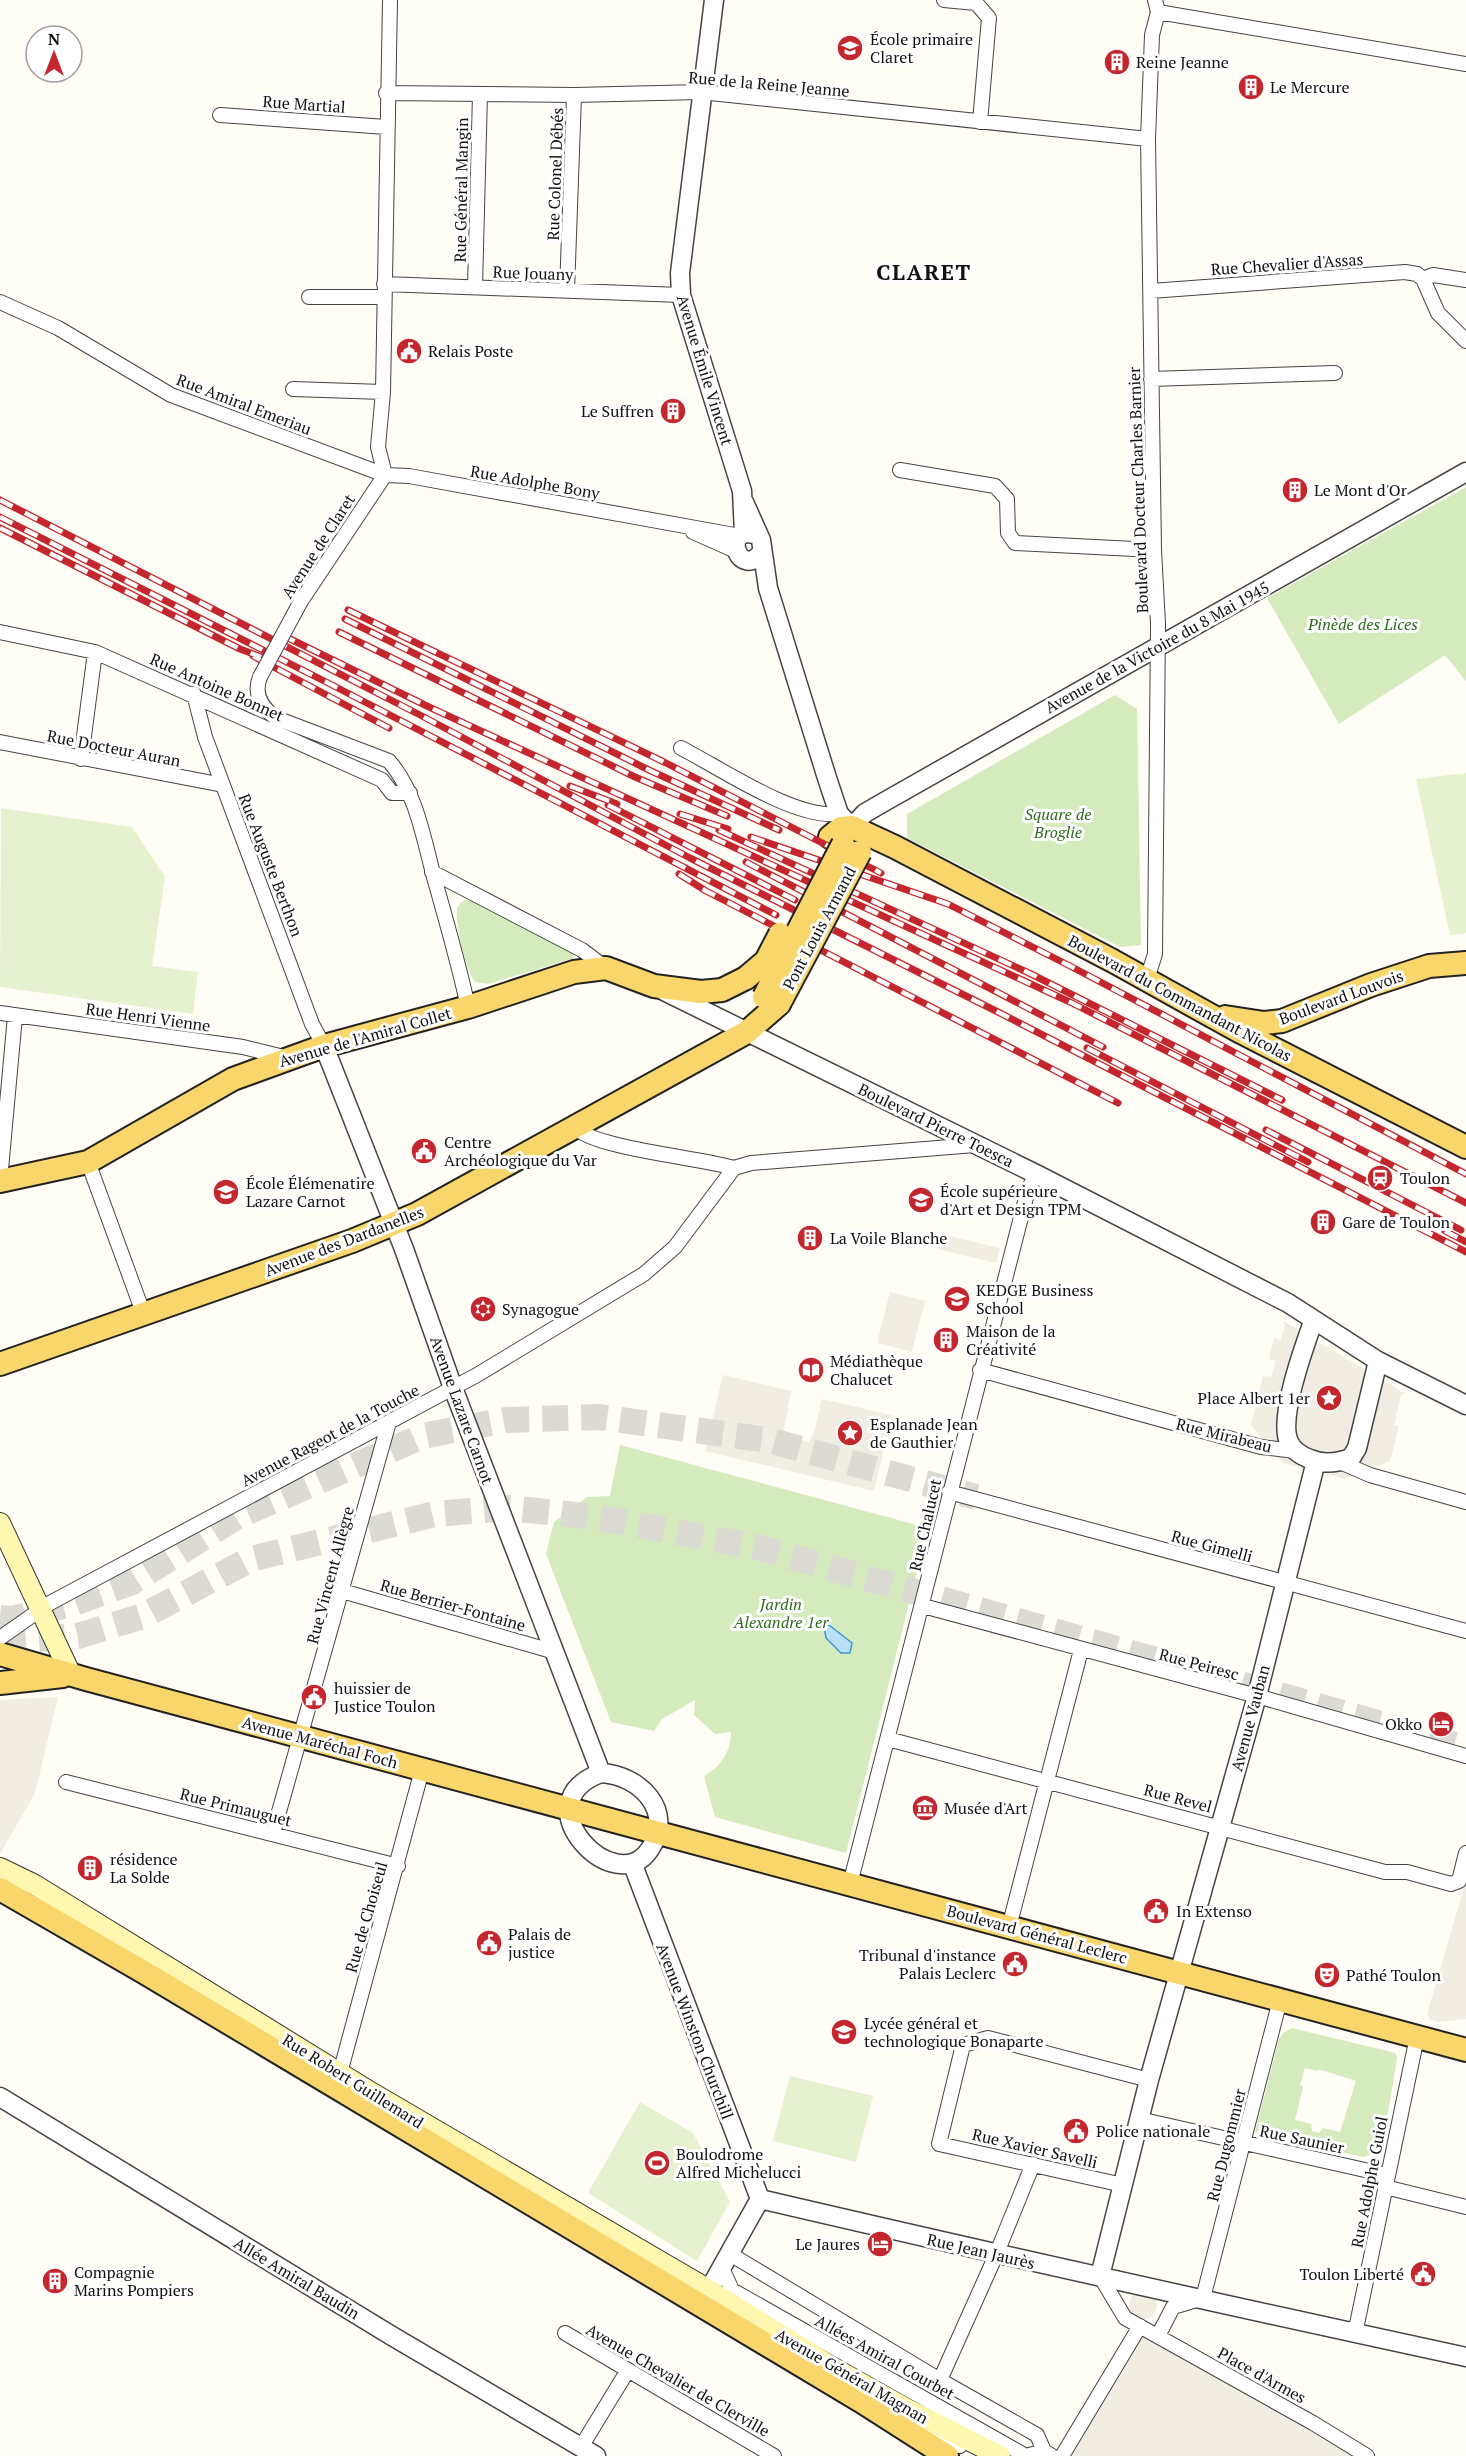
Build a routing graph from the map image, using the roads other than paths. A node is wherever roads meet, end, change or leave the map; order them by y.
1 (390, 0) edge
2 (714, 0) edge
3 (944, 0) edge
4 (1156, 6) edge
5 (1466, 64) edge
6 (701, 92) junction
7 (386, 93) junction
8 (480, 94) junction
9 (574, 95) junction
10 (220, 115) dead end
11 (980, 122) junction
12 (386, 127) junction
13 (1148, 139) junction
14 (1423, 279) junction
15 (1466, 280) edge
16 (476, 287) junction
17 (383, 291) junction
18 (567, 291) junction
19 (1151, 291) junction
20 (681, 295) junction
21 (309, 297) dead end
22 (0, 302) edge
23 (1466, 342) edge
24 (1335, 374) dead end
25 (1151, 379) junction
26 (293, 389) dead end
27 (383, 392) junction
28 (900, 470) dead end
29 (1466, 472) edge
30 (386, 475) junction
31 (748, 545) junction
32 (1154, 550) junction
33 (0, 632) edge
34 (1158, 645) junction
35 (95, 652) junction
36 (194, 694) junction
37 (0, 742) edge
38 (681, 748) dead end
39 (81, 759) junction
40 (223, 785) junction
41 (410, 793) junction
42 (845, 835) junction
43 (432, 872) junction
44 (1466, 963) edge
45 (606, 968) junction
46 (1147, 980) junction
47 (654, 986) junction
48 (468, 1007) junction
49 (0, 1013) edge
50 (763, 1013) junction
51 (15, 1016) junction
52 (1215, 1016) junction
53 (324, 1046) junction
54 (290, 1058) junction
55 (575, 1127) junction
56 (975, 1145) junction
57 (1466, 1147) edge
58 (88, 1162) junction
59 (735, 1168) junction
60 (1036, 1174) junction
61 (0, 1180) edge
62 (394, 1224) junction
63 (144, 1315) junction
64 (1314, 1322) junction
65 (1378, 1361) junction
66 (0, 1364) edge
67 (980, 1370) junction
68 (453, 1388) junction
69 (1466, 1405) edge
70 (389, 1422) junction
71 (1295, 1451) junction
72 (1316, 1461) junction
73 (1340, 1462) junction
74 (949, 1492) junction
75 (1466, 1502) edge
76 (0, 1523) edge
77 (1286, 1582) junction
78 (342, 1591) junction
79 (923, 1606) junction
80 (39, 1610) junction
81 (1466, 1631) edge
82 (0, 1638) edge
83 (1082, 1650) junction
84 (555, 1652) junction
85 (0, 1654) edge
86 (71, 1675) junction
87 (0, 1683) edge
88 (1257, 1696) junction
89 (302, 1737) junction
90 (888, 1738) junction
91 (1466, 1756) edge
92 (422, 1770) junction
93 (601, 1773) junction
94 (1048, 1781) junction
95 (66, 1782) dead end
96 (570, 1809) junction
97 (1221, 1826) junction
98 (273, 1833) junction
99 (657, 1833) junction
100 (1466, 1853) edge
101 (633, 1865) junction
102 (398, 1866) junction
103 (0, 1868) edge
104 (850, 1884) junction
105 (0, 1889) edge
106 (1009, 1926) junction
107 (1179, 1972) junction
108 (1280, 2000) junction
109 (1417, 2037) junction
110 (1466, 2050) edge
111 (330, 2075) junction
112 (1149, 2080) junction
113 (0, 2097) edge
114 (1140, 2119) junction
115 (1242, 2144) junction
116 (1033, 2164) junction
117 (1386, 2181) junction
118 (1123, 2185) junction
119 (760, 2199) junction
120 (1466, 2207) edge
121 (996, 2255) junction
122 (726, 2261) junction
123 (1100, 2276) junction
124 (704, 2298) junction
125 (1203, 2298) junction
126 (1140, 2326) junction
127 (1351, 2332) junction
128 (565, 2333) dead end
129 (1158, 2336) junction
130 (1466, 2357) edge
131 (628, 2370) junction
132 (940, 2380) junction
133 (861, 2401) junction
134 (589, 2451) edge
135 (756, 2452) edge
136 (1048, 2453) edge
137 (774, 2456) edge
138 (947, 2456) edge
139 (979, 2456) edge
140 (1000, 2456) edge
141 (1062, 2456) edge
142 (1367, 2456) edge

1 - 7 street
2 - 6 street, Avenue Émile Vincent
3 - 11 street
4 - 5 street
4 - 13 street, Boulevard Docteur Charles Barnier
6 - 9 street, Rue de la Reine Jeanne
6 - 11 street, Rue de la Reine Jeanne
6 - 20 street, Avenue Émile Vincent
7 - 8 street, Rue de la Reine Jeanne
7 - 12 street
8 - 9 street, Rue de la Reine Jeanne
8 - 16 street, Rue Général Mangin
9 - 18 street, Rue Colonel Débés
10 - 12 street, Rue Martial
11 - 13 street, Rue de la Reine Jeanne
12 - 17 street
13 - 19 street, Boulevard Docteur Charles Barnier
14 - 15 street, Rue Chevalier d'Assas
14 - 19 street, Rue Chevalier d'Assas
14 - 23 street
16 - 17 street, Rue Jouany
16 - 18 street, Rue Jouany
17 - 21 street, Rue Jouany
17 - 27 street
18 - 20 street, Rue Jouany
19 - 25 street, Boulevard Docteur Charles Barnier
20 - 31 street, Avenue Émile Vincent
22 - 30 street, Rue Amiral Emeriau
24 - 25 street
25 - 32 street, Boulevard Docteur Charles Barnier
26 - 27 street
27 - 30 street
28 - 32 street
29 - 34 street, Avenue de la Victoire du 8 Mai 1945
30 - 31 street, Rue Adolphe Bony
30 - 41 street, Avenue de Claret, bridge
31 - 42 street, Avenue Émile Vincent
32 - 34 street, Boulevard Docteur Charles Barnier
33 - 35 street, Rue Antoine Bonnet
34 - 42 street, Avenue de la Victoire du 8 Mai 1945
34 - 46 street, Boulevard Docteur Charles Barnier
35 - 36 street, Rue Antoine Bonnet
35 - 39 street
36 - 40 street, Rue Auguste Berthon
36 - 41 street, Rue Antoine Bonnet
37 - 39 street, Rue Docteur Auran
38 - 42 street, Boulevard du Commandant Nicolas
39 - 40 street, Rue Docteur Auran
40 - 53 street, Rue Auguste Berthon
41 - 43 street, Avenue de Claret
42 - 46 main road, Boulevard du Commandant Nicolas
42 - 47 main road, Pont Louis Armand, bridge
42 - 50 main road, Pont Louis Armand, bridge
43 - 45 street
43 - 48 street, Avenue de Claret
44 - 52 main road, Boulevard Louvois
45 - 47 main road
45 - 48 main road, Avenue de l'Amiral Collet
46 - 52 main road, Boulevard du Commandant Nicolas
47 - 50 street
48 - 53 main road, Avenue de l'Amiral Collet
49 - 51 street, Rue Henri Vienne
50 - 55 main road, Avenue des Dardanelles
50 - 56 street, Boulevard Pierre Toesca
51 - 54 street, Rue Henri Vienne
51 - 61 street
52 - 57 main road, Boulevard du Commandant Nicolas
53 - 54 main road, Avenue de l'Amiral Collet
53 - 62 street, Avenue Lazare Carnot
54 - 58 main road, Avenue de l'Amiral Collet
55 - 59 street
55 - 62 main road, Avenue des Dardanelles
56 - 59 street
56 - 60 street, Boulevard Pierre Toesca
58 - 61 main road, Avenue de l'Amiral Collet
58 - 63 street
59 - 68 street, Avenue Rageot de la Touche
60 - 64 street, Boulevard Pierre Toesca
60 - 67 street, Rue Chalucet
62 - 63 main road, Avenue des Dardanelles
62 - 68 street, Avenue Lazare Carnot
63 - 66 main road, Avenue des Dardanelles
64 - 65 street, Boulevard Pierre Toesca
64 - 71 street
65 - 69 street, Boulevard Pierre Toesca
65 - 73 street
67 - 71 street, Rue Mirabeau
67 - 74 street, Rue Chalucet
68 - 70 street, Avenue Rageot de la Touche
68 - 84 street, Avenue Lazare Carnot
70 - 78 street, Rue Vincent Allègre
70 - 80 street, Avenue Rageot de la Touche
71 - 72 street, Rue Mirabeau
72 - 73 street, Rue Mirabeau
72 - 77 street, Avenue Vauban
73 - 75 street, Rue Mirabeau
74 - 77 street, Rue Gimelli
74 - 79 street, Rue Chalucet
76 - 80 main road
77 - 81 street, Rue Gimelli
77 - 88 street, Avenue Vauban
78 - 84 street, Rue Berrier-Fontaine
78 - 89 street, Rue Vincent Allègre
79 - 83 street, Rue Peiresc
79 - 90 street, Rue Chalucet
80 - 82 street, Avenue Rageot de la Touche
80 - 86 main road
83 - 88 street, Rue Peiresc
83 - 94 street
84 - 93 street, Avenue Lazare Carnot
85 - 86 main road, Avenue Maréchal Foch
86 - 87 main road
86 - 89 main road, Avenue Maréchal Foch
88 - 91 street, Rue Peiresc
88 - 97 street, Avenue Vauban
89 - 92 main road, Avenue Maréchal Foch
89 - 98 street, Rue Vincent Allègre
90 - 94 street, Rue Revel
90 - 104 street, Rue Chalucet
92 - 96 main road, Avenue Maréchal Foch
92 - 102 street, Rue de Choiseul
93 - 96 street
93 - 99 street
94 - 97 street, Rue Revel
94 - 106 street
95 - 98 street, Rue Primauguet
96 - 99 main road, Avenue Maréchal Foch
96 - 101 street
97 - 100 street, Rue Revel
97 - 107 street, Avenue Vauban
98 - 102 street, Rue Primauguet
99 - 101 street
99 - 104 main road, Boulevard Général Leclerc
101 - 119 street, Avenue Winston Churchill
102 - 111 street, Rue de Choiseul
103 - 111 main road, Rue Robert Guillemard
104 - 106 main road, Boulevard Général Leclerc
105 - 111 main road, Rue Robert Guillemard
106 - 107 main road, Boulevard Général Leclerc
107 - 108 main road, Boulevard Général Leclerc
107 - 112 street, Avenue Vauban
108 - 109 main road, Boulevard Général Leclerc
108 - 115 street, Rue Dugommier
109 - 110 main road, Boulevard Général Leclerc
109 - 117 street, Rue Adolphe Guiol
111 - 124 main road, Rue Robert Guillemard
111 - 124 main road, Rue Robert Guillemard
112 - 114 street, Avenue Vauban
112 - 116 street, Rue Xavier Savelli
113 - 134 street, Allée Amiral Baudin
114 - 115 street, Rue Saunier
114 - 118 street, Avenue Vauban
115 - 117 street, Rue Saunier
115 - 125 street, Rue Dugommier
116 - 118 street, Rue Xavier Savelli
116 - 121 street
117 - 120 street, Rue Saunier
117 - 127 street, Rue Adolphe Guiol
118 - 123 street, Avenue Vauban
119 - 121 street, Rue Jean Jaurès
119 - 122 street
121 - 123 street, Rue Jean Jaurès
121 - 132 street
122 - 124 street
122 - 132 street, Allées Amiral Courbet
122 - 136 street, Allées Amiral Courbet
123 - 125 street, Rue Jean Jaurès
123 - 126 street, Place d'Armes
124 - 133 main road, Avenue Général Magnan
124 - 140 main road, Avenue Général Magnan
125 - 127 street, Rue Jean Jaurès
125 - 129 street, Rue Jean Jaurès
126 - 129 street, Place d'Armes
126 - 141 street
127 - 130 street, Rue Jean Jaurès
128 - 131 street, Avenue Chevalier de Clerville
129 - 142 street, Place d'Armes
131 - 134 street
131 - 135 street, Avenue Chevalier de Clerville
132 - 136 street, Allées Amiral Courbet
133 - 138 main road, Avenue Général Magnan
133 - 139 street, Avenue Général Magnan
135 - 137 street, Avenue Chevalier de Clerville

